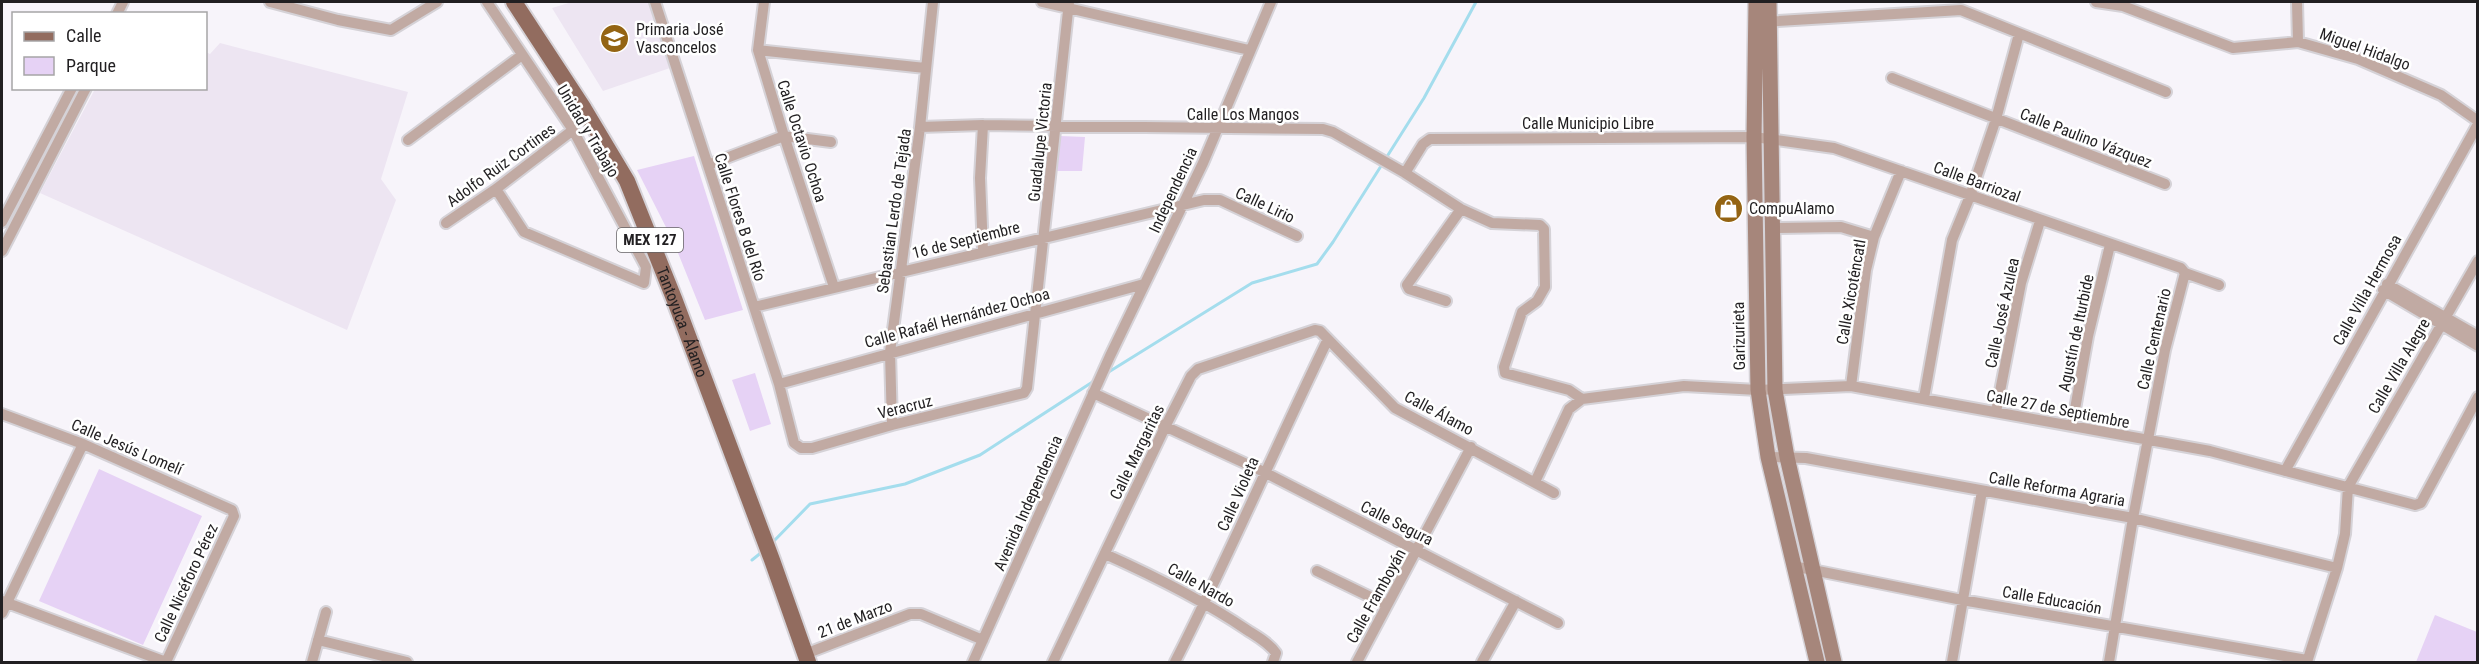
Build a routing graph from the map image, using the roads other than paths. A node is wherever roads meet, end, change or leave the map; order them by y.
1 (270, 2) edge
2 (437, 2) edge
3 (487, 2) edge
4 (514, 2) edge
5 (655, 2) edge
6 (764, 2) edge
7 (933, 2) edge
8 (1042, 2) edge
9 (1271, 2) edge
10 (1756, 2) edge
11 (1769, 2) edge
12 (2096, 2) edge
13 (2297, 2) edge
14 (1069, 5) edge
15 (1763, 22) junction
16 (2019, 34) junction
17 (2298, 42) junction
18 (758, 50) junction
19 (1249, 50) junction
20 (522, 55) junction
21 (925, 68) junction
22 (1892, 78) dead end
23 (71, 90) edge
24 (85, 90) edge
25 (2166, 92) dead end
26 (1996, 119) junction
27 (2478, 123) edge
28 (983, 125) junction
29 (920, 127) junction
30 (1057, 127) junction
31 (1217, 129) junction
32 (573, 130) junction
33 (784, 136) junction
34 (1754, 137) junction
35 (408, 140) dead end
36 (1772, 140) junction
37 (831, 142) dead end
38 (708, 165) junction
39 (1401, 171) junction
40 (1901, 171) junction
41 (2165, 184) dead end
42 (496, 189) junction
43 (1970, 196) junction
44 (1185, 203) junction
45 (1461, 209) junction
46 (3, 220) edge
47 (2040, 221) junction
48 (446, 223) dead end
49 (16, 224) junction
50 (1772, 228) junction
51 (1297, 236) dead end
52 (1044, 237) junction
53 (1875, 237) junction
54 (2110, 245) junction
55 (2, 251) edge
56 (983, 251) junction
57 (2478, 261) edge
58 (900, 272) junction
59 (2185, 273) junction
60 (1144, 284) junction
61 (2219, 285) dead end
62 (834, 287) junction
63 (2385, 287) junction
64 (1446, 301) dead end
65 (754, 307) junction
66 (1036, 312) junction
67 (2443, 321) junction
68 (1315, 330) joint
69 (2478, 336) edge
70 (1328, 339) junction
71 (2478, 346) edge
72 (890, 352) junction
73 (1110, 356) joint
74 (778, 384) junction
75 (1851, 386) junction
76 (1095, 389) junction
77 (1758, 390) junction
78 (1775, 390) junction
79 (1024, 393) joint
80 (2478, 397) edge
81 (1924, 398) junction
82 (1582, 399) junction
83 (1996, 412) junction
84 (2, 414) edge
85 (892, 425) junction
86 (1166, 425) junction
87 (2072, 426) junction
88 (794, 442) joint
89 (2147, 442) junction
90 (83, 444) junction
91 (1471, 447) junction
92 (1768, 457) junction
93 (1787, 457) junction
94 (2285, 471) junction
95 (1264, 472) junction
96 (1535, 482) junction
97 (2348, 487) junction
98 (1982, 491) junction
99 (1554, 493) dead end
100 (234, 516) joint
101 (2133, 518) junction
102 (1418, 550) junction
103 (1105, 554) junction
104 (1793, 566) junction
105 (2337, 568) junction
106 (1812, 570) junction
107 (1317, 571) dead end
108 (1962, 600) junction
109 (1516, 601) junction
110 (4, 602) edge
111 (1204, 605) junction
112 (1387, 605) junction
113 (326, 612) dead end
114 (2, 613) edge
115 (1558, 623) dead end
116 (2115, 627) junction
117 (318, 640) junction
118 (983, 640) junction
119 (806, 658) edge
120 (1275, 658) edge
121 (2307, 661) edge
122 (166, 662) edge
123 (312, 663) edge
124 (407, 663) edge
125 (973, 663) edge
126 (1053, 663) edge
127 (1175, 663) edge
128 (1357, 663) edge
129 (1482, 663) edge
130 (1817, 663) edge
131 (1834, 663) edge
132 (1952, 663) edge
133 (2109, 663) edge

1 - 2 street
3 - 20 street, Unidad y Trabajo
4 - 119 main road, Tantoyuca - Álamo / MEX 127
5 - 38 street, Calle Flores B del Río
6 - 18 street, Calle Octavio Ochoa
7 - 21 street, Sebastian Lerdo de Tejada
8 - 14 street
9 - 19 street, Independencia
10 - 15 main road, Garizurieta
11 - 15 main road, Garizurieta
12 - 17 street, Miguel Hidalgo
13 - 17 street
14 - 19 street
14 - 30 street, Guadalupe Victoria
15 - 16 street
15 - 34 main road, Garizurieta
15 - 36 main road, Garizurieta
16 - 25 street
16 - 26 street
17 - 27 street, Miguel Hidalgo
18 - 21 street
18 - 33 street, Calle Octavio Ochoa
19 - 31 street, Independencia
20 - 32 street, Unidad y Trabajo
20 - 35 street
21 - 29 street, Sebastian Lerdo de Tejada
22 - 26 street, Calle Paulino Vázquez
23 - 46 street
24 - 49 street
26 - 41 street, Calle Paulino Vázquez
26 - 43 street
27 - 63 street, Calle Villa Hermosa
28 - 29 street, Calle Los Mangos
28 - 30 street, Calle Los Mangos
28 - 56 street
29 - 58 street, Sebastian Lerdo de Tejada
30 - 31 street, Calle Los Mangos
30 - 52 street, Guadalupe Victoria
31 - 39 street, Calle Los Mangos
31 - 44 street, Independencia
32 - 42 street, Adolfo Ruiz Cortines
32 - 42 street, Unidad y Trabajo
33 - 37 street
33 - 38 street
33 - 62 street, Calle Octavio Ochoa
34 - 36 street, Calle Barriozal
34 - 39 street, Calle Municipio Libre
34 - 77 main road, Garizurieta
36 - 40 street, Calle Barriozal
36 - 50 main road, Garizurieta
38 - 65 street, Calle Flores B del Río
39 - 45 street, Calle Los Mangos
40 - 43 street, Calle Barriozal
40 - 53 street, Calle Xicoténcatl
42 - 48 street, Adolfo Ruiz Cortines
43 - 47 street, Calle Barriozal
43 - 81 street
44 - 51 street, Calle Lirio
44 - 52 street, 16 de Septiembre
44 - 60 street, Independencia
45 - 64 street
45 - 82 street, Calle Los Mangos
46 - 49 street
47 - 54 street, Calle Barriozal
47 - 83 street, Calle José Azulea
49 - 55 street
50 - 53 street
50 - 78 main road, Garizurieta
52 - 56 street, 16 de Septiembre
52 - 66 street, Guadalupe Victoria
53 - 75 street, Calle Xicoténcatl
54 - 59 street, Calle Barriozal
54 - 87 street, Agustín de Iturbide
56 - 58 street, 16 de Septiembre
57 - 67 street, Calle Villa Alegre
58 - 62 street, 16 de Septiembre
58 - 72 street, Sebastian Lerdo de Tejada
59 - 61 street, Calle Barriozal
59 - 89 street, Calle Centenario
60 - 66 street, Calle Rafaél Hernández Ochoa
60 - 73 street, Independencia
62 - 65 street, 16 de Septiembre
63 - 67 street
63 - 94 street, Calle Villa Hermosa
65 - 74 street, Calle Flores B del Río
66 - 72 street, Calle Rafaél Hernández Ochoa
66 - 79 street, Guadalupe Victoria
67 - 69 street
67 - 71 street
67 - 97 street, Calle Villa Alegre
68 - 70 street, Calle Álamo
68 - 86 street, Calle Margaritas
70 - 91 street, Calle Álamo
70 - 95 street, Calle Violeta
72 - 74 street, Calle Rafaél Hernández Ochoa
72 - 85 street, Sebastian Lerdo de Tejada
73 - 76 street, Avenida Independencia
74 - 88 street, Calle Flores B del Río
75 - 78 street, Calle 27 de Septiembre
75 - 81 street, Calle 27 de Septiembre
76 - 86 street, Calle Segura
76 - 118 street, Avenida Independencia
77 - 78 street, Calle 27 de Septiembre
77 - 82 street, Calle 27 de Septiembre
77 - 92 main road, Garizurieta
78 - 93 main road, Garizurieta
79 - 85 street, Veracruz
80 - 97 street, Calle 27 de Septiembre
81 - 83 street, Calle 27 de Septiembre
82 - 96 street
83 - 87 street, Calle 27 de Septiembre
84 - 90 street, Calle Jesús Lomelí
85 - 88 street, Veracruz
86 - 95 street, Calle Segura
86 - 103 street, Calle Margaritas
87 - 89 street, Calle 27 de Septiembre
89 - 94 street, Calle 27 de Septiembre
89 - 101 street, Calle Centenario
90 - 100 street, Calle Jesús Lomelí
90 - 110 street
91 - 96 street, Calle Álamo
91 - 102 street, Calle Framboyán
92 - 93 street, Calle Reforma Agraria
92 - 104 main road, Garizurieta
93 - 98 street, Calle Reforma Agraria
93 - 106 main road, Garizurieta
94 - 97 street, Calle 27 de Septiembre
95 - 102 street, Calle Segura
95 - 111 street, Calle Violeta
96 - 99 street, Calle Álamo
97 - 105 street
98 - 101 street, Calle Reforma Agraria
98 - 108 street
100 - 122 street, Calle Nicéforo Pérez
101 - 105 street, Calle Reforma Agraria
101 - 116 street, Calle Centenario
102 - 109 street, Calle Segura
102 - 112 street, Calle Framboyán
103 - 111 street, Calle Nardo
103 - 126 street, Calle Margaritas
104 - 106 street, Calle Educación
104 - 130 main road, Garizurieta
105 - 121 street
106 - 108 street, Calle Educación
106 - 131 main road, Garizurieta
107 - 112 street
108 - 116 street, Calle Educación
108 - 132 street
109 - 115 street, Calle Segura
109 - 129 street
110 - 114 street
110 - 122 street
111 - 120 street, Calle Nardo
111 - 127 street, Calle Violeta
112 - 128 street, Calle Framboyán
113 - 117 street
116 - 121 street, Calle Educación
116 - 133 street, Calle Centenario
117 - 123 street
117 - 124 street
118 - 119 street, 21 de Marzo
118 - 125 street, Avenida Independencia

